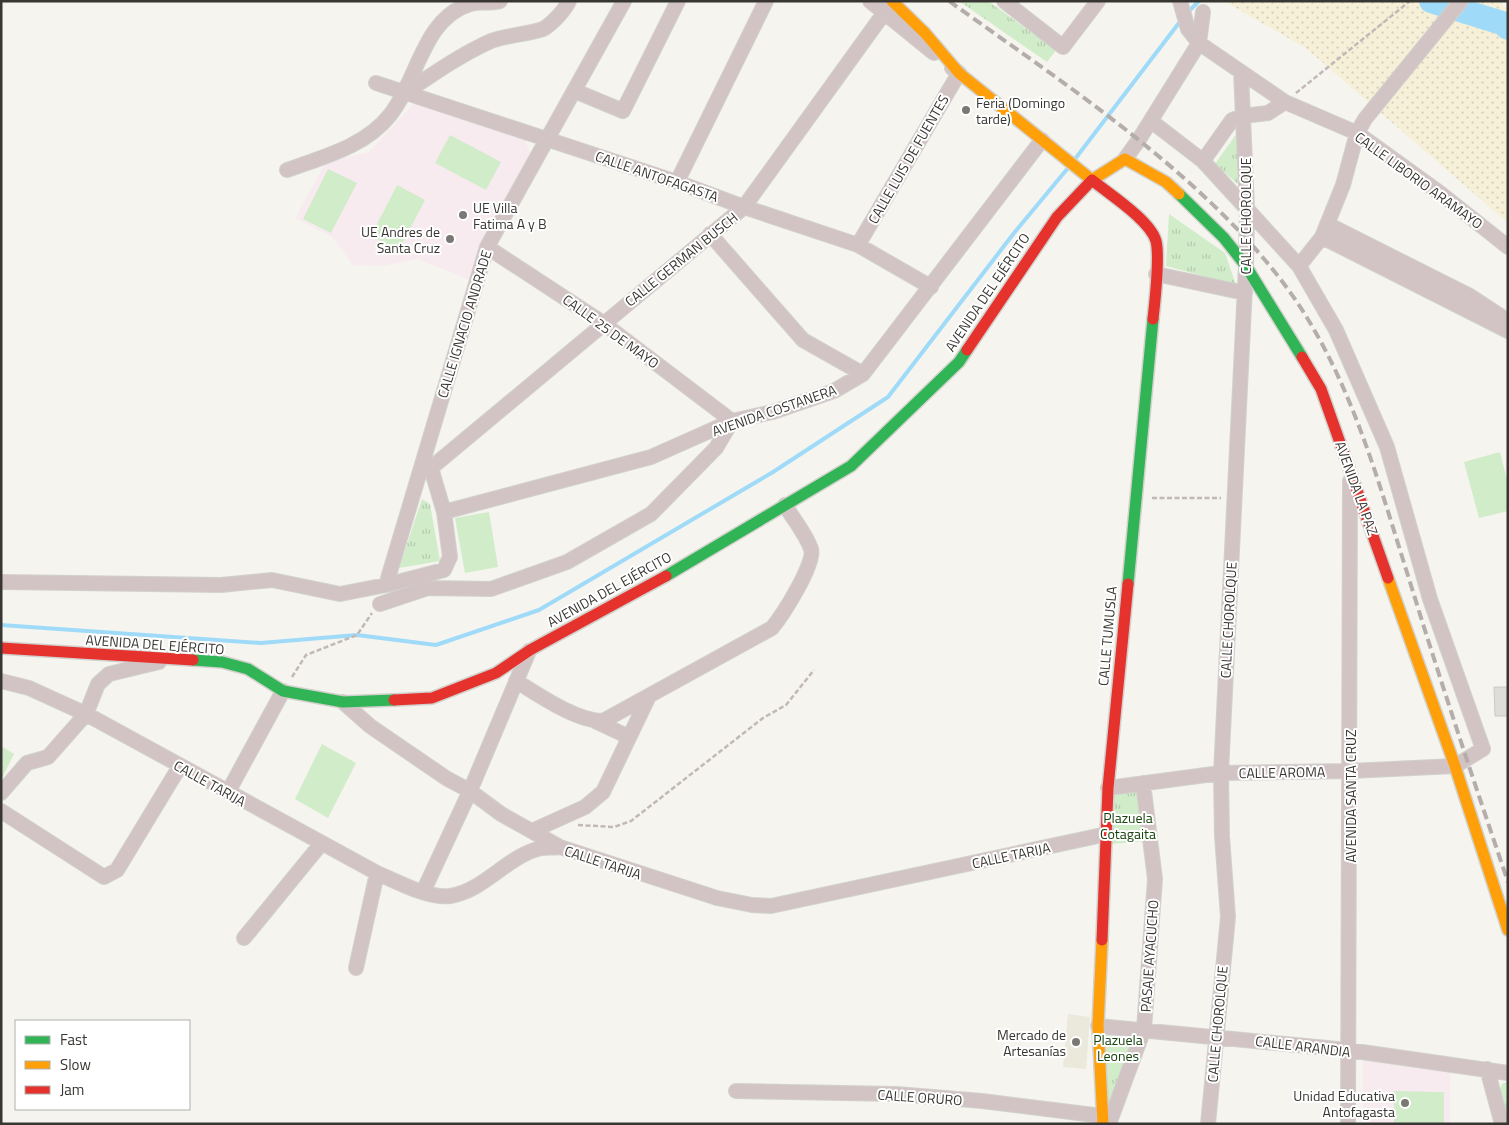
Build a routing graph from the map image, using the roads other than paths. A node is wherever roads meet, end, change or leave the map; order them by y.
1 (500, 1) edge
2 (569, 1) edge
3 (624, 1) edge
4 (678, 1) edge
5 (766, 1) edge
6 (870, 1) edge
7 (1004, 1) edge
8 (1098, 1) edge
9 (1180, 1) edge
10 (1461, 1) edge
11 (889, 5) edge
12 (1203, 12) dead end
13 (1199, 43) junction
14 (1241, 72) junction
15 (959, 73) junction
16 (376, 83) dead end
17 (574, 91) junction
18 (405, 93) junction
19 (1285, 102) junction
20 (1243, 116) junction
21 (1151, 121) junction
22 (1357, 133) junction
23 (547, 139) junction
24 (1042, 140) junction
25 (1125, 159) junction
26 (1204, 161) junction
27 (287, 170) dead end
28 (1092, 180) junction
29 (677, 182) junction
30 (744, 207) junction
31 (1247, 208) junction
32 (1325, 231) junction
33 (710, 234) junction
34 (858, 245) junction
35 (486, 247) junction
36 (1508, 248) edge
37 (1246, 266) junction
38 (1299, 266) junction
39 (1156, 274) junction
40 (931, 286) junction
41 (1244, 293) junction
42 (1508, 321) edge
43 (603, 323) junction
44 (1508, 331) edge
45 (863, 374) junction
46 (732, 421) junction
47 (427, 466) junction
48 (1350, 468) junction
49 (785, 505) junction
50 (444, 512) junction
51 (1, 582) edge
52 (386, 585) junction
53 (380, 604) road end
54 (1, 648) edge
55 (530, 650) junction
56 (173, 659) junction
57 (516, 681) junction
58 (4, 685) edge
59 (284, 690) junction
60 (648, 696) junction
61 (344, 702) junction
62 (86, 714) junction
63 (595, 721) junction
64 (629, 737) junction
65 (180, 766) junction
66 (1454, 766) junction
67 (1350, 771) junction
68 (1221, 773) junction
69 (1143, 783) junction
70 (1108, 788) junction
71 (470, 791) junction
72 (1, 792) edge
73 (228, 792) junction
74 (1, 811) edge
75 (532, 831) junction
76 (1107, 834) junction
77 (321, 844) junction
78 (560, 847) junction
79 (377, 873) junction
80 (423, 892) junction
81 (1508, 930) edge
82 (244, 938) dead end
83 (356, 968) dead end
84 (1098, 1026) junction
85 (1144, 1029) junction
86 (1216, 1036) junction
87 (1348, 1050) junction
88 (1487, 1069) junction
89 (1508, 1073) edge
90 (736, 1091) dead end
91 (1105, 1121) edge
92 (1208, 1124) edge
93 (1348, 1124) edge
94 (1502, 1124) edge

1 - 18 street
2 - 18 street
3 - 17 street, CALLE IGNACIO ANDRADE
4 - 17 street
5 - 29 street
6 - 11 street
7 - 8 street
9 - 13 street
10 - 22 street
11 - 15 street
11 - 30 street, CALLE GERMAN BUSCH
12 - 13 street
13 - 14 street, CALLE LIBORIO ARAMAYO
13 - 21 street
14 - 19 street, CALLE LIBORIO ARAMAYO
14 - 20 street, CALLE CHOROLQUE
15 - 24 street
15 - 34 street, CALLE LUIS DE FUENTES
16 - 18 street, CALLE ANTOFAGASTA
17 - 23 street, CALLE IGNACIO ANDRADE
18 - 23 street, CALLE ANTOFAGASTA
18 - 27 street
19 - 20 street
19 - 22 street, CALLE LIBORIO ARAMAYO
20 - 26 street
20 - 31 street, CALLE CHOROLQUE
21 - 25 street
21 - 26 street
22 - 32 street
22 - 36 street, CALLE LIBORIO ARAMAYO
23 - 29 street, CALLE ANTOFAGASTA
23 - 35 street, CALLE IGNACIO ANDRADE
24 - 28 street
24 - 40 street, AVENIDA COSTANERA
25 - 28 street
25 - 37 street, AVENIDA LA PAZ
26 - 31 street
28 - 39 street, CALLE TUMUSLA
28 - 49 street, AVENIDA DEL EJÉRCITO
29 - 30 street, CALLE ANTOFAGASTA
30 - 33 street, CALLE GERMAN BUSCH
30 - 34 street, CALLE ANTOFAGASTA
31 - 37 street, CALLE CHOROLQUE
31 - 38 street
32 - 38 street
32 - 42 street
32 - 44 street
33 - 43 street, CALLE GERMAN BUSCH
33 - 45 street
34 - 40 street, CALLE ANTOFAGASTA
35 - 43 street, CALLE 25 DE MAYO
35 - 47 street, CALLE IGNACIO ANDRADE
37 - 41 street, CALLE CHOROLQUE
37 - 48 street, AVENIDA LA PAZ
38 - 66 street, CALLE AROMA
39 - 41 street
39 - 70 street, CALLE TUMUSLA
40 - 45 street, AVENIDA COSTANERA
41 - 68 street, CALLE CHOROLQUE
43 - 46 street, CALLE 25 DE MAYO
43 - 47 street, CALLE GERMAN BUSCH
45 - 46 street, AVENIDA COSTANERA
46 - 50 street, AVENIDA COSTANERA
46 - 53 street
47 - 50 street
47 - 52 street, CALLE IGNACIO ANDRADE
48 - 66 street, AVENIDA LA PAZ
48 - 67 street, AVENIDA SANTA CRUZ
49 - 55 street, AVENIDA DEL EJÉRCITO
49 - 60 street
50 - 52 street
51 - 52 street
54 - 56 street, AVENIDA DEL EJÉRCITO
55 - 57 street
55 - 61 street, AVENIDA DEL EJÉRCITO
56 - 59 street, AVENIDA DEL EJÉRCITO
56 - 62 street
57 - 63 street
57 - 71 street
58 - 62 street, CALLE TARIJA
59 - 61 street, AVENIDA DEL EJÉRCITO
59 - 73 street
60 - 63 street
60 - 64 street
61 - 71 street
62 - 65 street, CALLE TARIJA
62 - 72 street
63 - 64 street
64 - 75 street
65 - 73 street, CALLE TARIJA
65 - 74 street
66 - 67 street, CALLE AROMA
66 - 81 street, AVENIDA LA PAZ
67 - 68 street, CALLE AROMA
67 - 87 street, AVENIDA SANTA CRUZ
68 - 69 street, CALLE AROMA
68 - 86 street, CALLE CHOROLQUE
69 - 70 street, CALLE AROMA
69 - 85 street, PASAJE AYACUCHO
70 - 76 street, CALLE TUMUSLA
71 - 75 street
71 - 80 street
73 - 77 street, CALLE TARIJA
75 - 78 street
76 - 78 street, CALLE TARIJA
76 - 84 street, CALLE TUMUSLA
77 - 79 street, CALLE TARIJA
77 - 82 street
78 - 80 street, CALLE TARIJA
79 - 80 street, CALLE TARIJA
79 - 83 street
84 - 85 street, CALLE ARANDIA
84 - 91 street, CALLE TUMUSLA
85 - 86 street, CALLE ARANDIA
85 - 91 street, PASAJE AYACUCHO
86 - 87 street, CALLE ARANDIA
86 - 92 street, CALLE CHOROLQUE
87 - 88 street, CALLE ARANDIA
87 - 93 street, AVENIDA SANTA CRUZ
88 - 89 street, CALLE ARANDIA
88 - 94 street
90 - 91 street, CALLE ORURO

